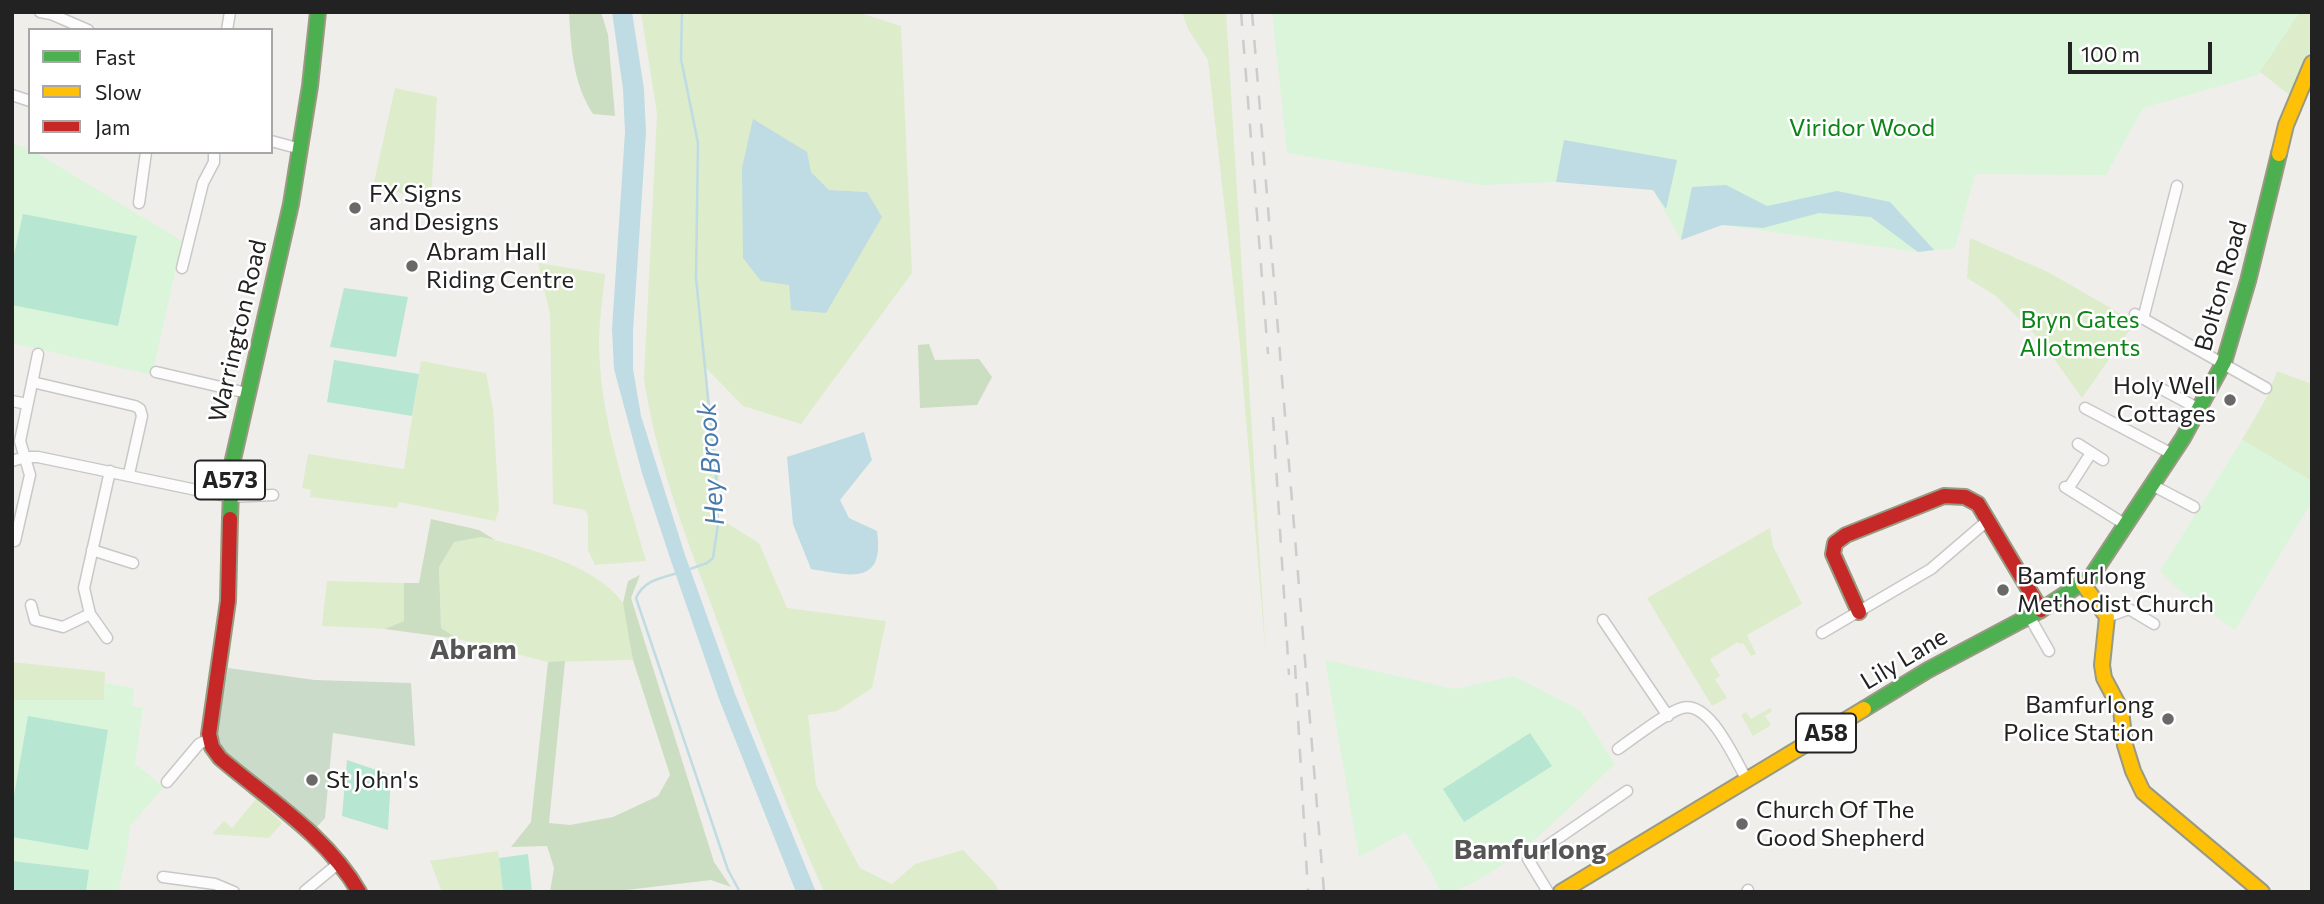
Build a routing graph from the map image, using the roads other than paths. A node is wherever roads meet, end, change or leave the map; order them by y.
1 (40, 12) edge
2 (318, 12) edge
3 (83, 28) edge
4 (2312, 63) edge
5 (273, 142) edge
6 (301, 149) junction
7 (143, 154) edge
8 (214, 154) edge
9 (2177, 186) dead end
10 (139, 202) dead end
11 (182, 268) dead end
12 (37, 354) dead end
13 (2224, 362) junction
14 (156, 372) dead end
15 (32, 382) junction
16 (2158, 387) dead end
17 (2266, 388) dead end
18 (247, 393) junction
19 (12, 401) edge
20 (27, 404) junction
21 (2085, 408) dead end
22 (2199, 409) junction
23 (2078, 444) dead end
24 (2091, 453) junction
25 (2172, 454) junction
26 (25, 457) junction
27 (2103, 460) dead end
28 (12, 461) edge
29 (110, 471) junction
30 (129, 474) junction
31 (2152, 485) junction
32 (272, 495) dead end
33 (230, 497) junction
34 (2194, 507) dead end
35 (1987, 521) junction
36 (2126, 525) junction
37 (15, 541) dead end
38 (92, 550) junction
39 (133, 563) dead end
40 (2087, 580) junction
41 (31, 605) dead end
42 (1859, 612) junction
43 (2035, 613) junction
44 (90, 614) junction
45 (2107, 617) junction
46 (1603, 620) dead end
47 (2154, 624) dead end
48 (1822, 633) dead end
49 (107, 638) dead end
50 (2049, 651) dead end
51 (1668, 716) junction
52 (209, 738) junction
53 (1618, 749) dead end
54 (1747, 780) junction
55 (167, 782) dead end
56 (1627, 791) dead end
57 (339, 863) junction
58 (163, 877) dead end
59 (305, 891) edge
60 (233, 892) edge
61 (359, 892) edge
62 (1548, 892) edge
63 (1561, 892) edge
64 (2262, 892) edge

1 - 3 street
2 - 6 main road, Warrington Road / A573
4 - 13 main road, Bolton Road / A58
5 - 6 street
6 - 18 main road, Warrington Road / A573
7 - 10 street
8 - 11 street
9 - 13 street
12 - 15 street
13 - 17 street
13 - 22 main road, Bolton Road / A58
14 - 18 street
15 - 20 street
15 - 30 street
16 - 22 street
18 - 33 main road, Warrington Road / A573
19 - 20 street
20 - 26 street
21 - 25 street
22 - 25 main road, Bolton Road / A58
23 - 24 street
24 - 27 street
24 - 36 street
25 - 31 main road, Bolton Road / A58
26 - 28 street
26 - 29 street
26 - 37 street
29 - 30 street
29 - 38 street
30 - 33 street
31 - 34 street
31 - 36 main road, Bolton Road / A58
32 - 33 street
33 - 52 main road, Warrington Road / A573
35 - 42 street
35 - 42 main road
35 - 43 main road
36 - 40 main road, Bolton Road / A58
38 - 39 street
38 - 44 street
40 - 43 main road, Lily Lane / A58
40 - 45 main road
41 - 44 street
42 - 48 street
43 - 50 street
43 - 54 main road, Lily Lane / A58
44 - 49 street
45 - 47 street
45 - 64 main road
46 - 51 street
51 - 53 street
51 - 54 street
52 - 55 street
52 - 57 main road
54 - 63 main road, Lily Lane / A58
56 - 62 street
57 - 59 street
57 - 61 main road
58 - 60 street

